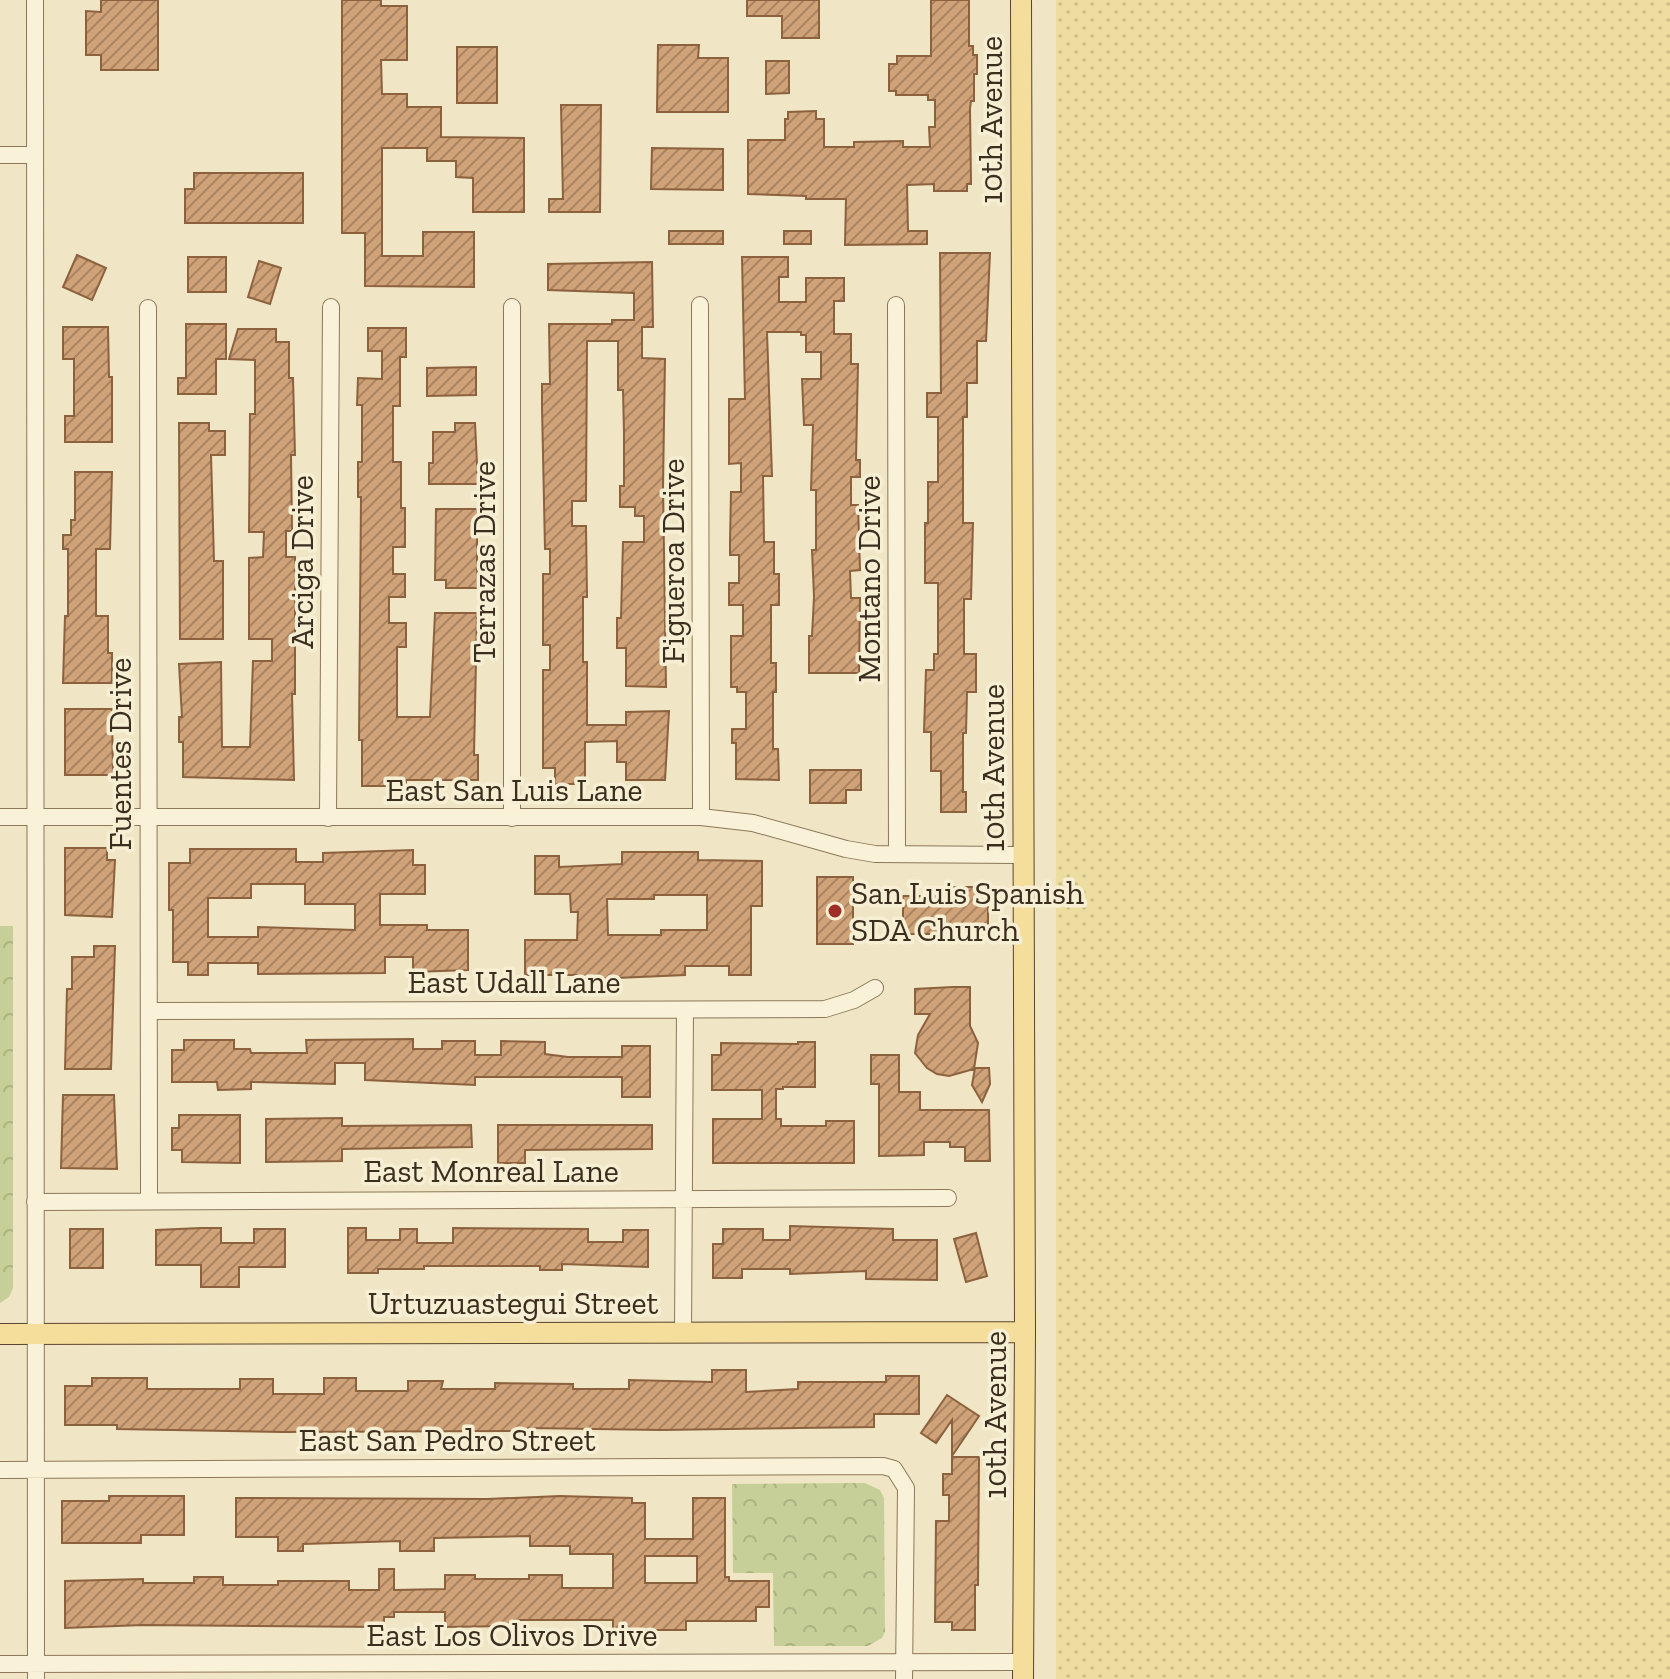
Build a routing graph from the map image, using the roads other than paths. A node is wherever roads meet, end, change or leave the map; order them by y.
1 (35, 0) edge
2 (1021, 0) edge
3 (0, 155) edge
4 (35, 155) junction
5 (700, 305) dead end
6 (896, 305) dead end
7 (331, 307) dead end
8 (512, 307) dead end
9 (148, 308) dead end
10 (0, 817) edge
11 (34, 817) junction
12 (148, 817) junction
13 (701, 817) junction
14 (328, 818) junction
15 (512, 818) junction
16 (897, 854) junction
17 (1023, 855) junction
18 (875, 988) dead end
19 (685, 1010) junction
20 (149, 1011) junction
21 (684, 1198) junction
22 (948, 1198) dead end
23 (149, 1200) junction
24 (35, 1202) junction
25 (1025, 1332) junction
26 (683, 1333) junction
27 (0, 1334) edge
28 (35, 1334) junction
29 (0, 1470) edge
30 (36, 1470) junction
31 (0, 1664) edge
32 (904, 1670) edge
33 (1023, 1670) edge
34 (334, 1671) edge
35 (524, 1671) edge
36 (714, 1671) edge
37 (36, 1672) edge

1 - 4 street
2 - 17 main road, 10th Avenue
3 - 4 street
4 - 11 street
5 - 13 street, Figueroa Drive
6 - 16 street, Montano Drive
7 - 14 street, Arciga Drive
8 - 15 street, Terrazas Drive
9 - 12 street, Fuentes Drive
10 - 11 street, East San Luis Lane
11 - 12 street, East San Luis Lane
11 - 24 street
12 - 14 street, East San Luis Lane
12 - 20 street, Fuentes Drive
13 - 15 street, East San Luis Lane
13 - 16 street, East San Luis Lane
14 - 15 street, East San Luis Lane
16 - 17 street, East San Luis Lane
17 - 25 main road, 10th Avenue
18 - 19 street, East Udall Lane
19 - 20 street, East Udall Lane
19 - 21 street
20 - 23 street, Fuentes Drive
21 - 22 street, East Monreal Lane
21 - 23 street, East Monreal Lane
21 - 26 street
23 - 24 street, East Monreal Lane
24 - 28 street
25 - 26 main road, Urtuzuastegui Street
25 - 33 main road, 10th Avenue
26 - 28 main road, Urtuzuastegui Street
27 - 28 main road, Urtuzuastegui Street
28 - 30 street
29 - 30 street, East San Pedro Street
30 - 32 street, East San Pedro Street
30 - 37 street
31 - 37 street, East Los Olivos Drive
32 - 33 street, East Los Olivos Drive
32 - 36 street, East Los Olivos Drive
34 - 35 street, East Los Olivos Drive
34 - 37 street, East Los Olivos Drive
35 - 36 street, East Los Olivos Drive

